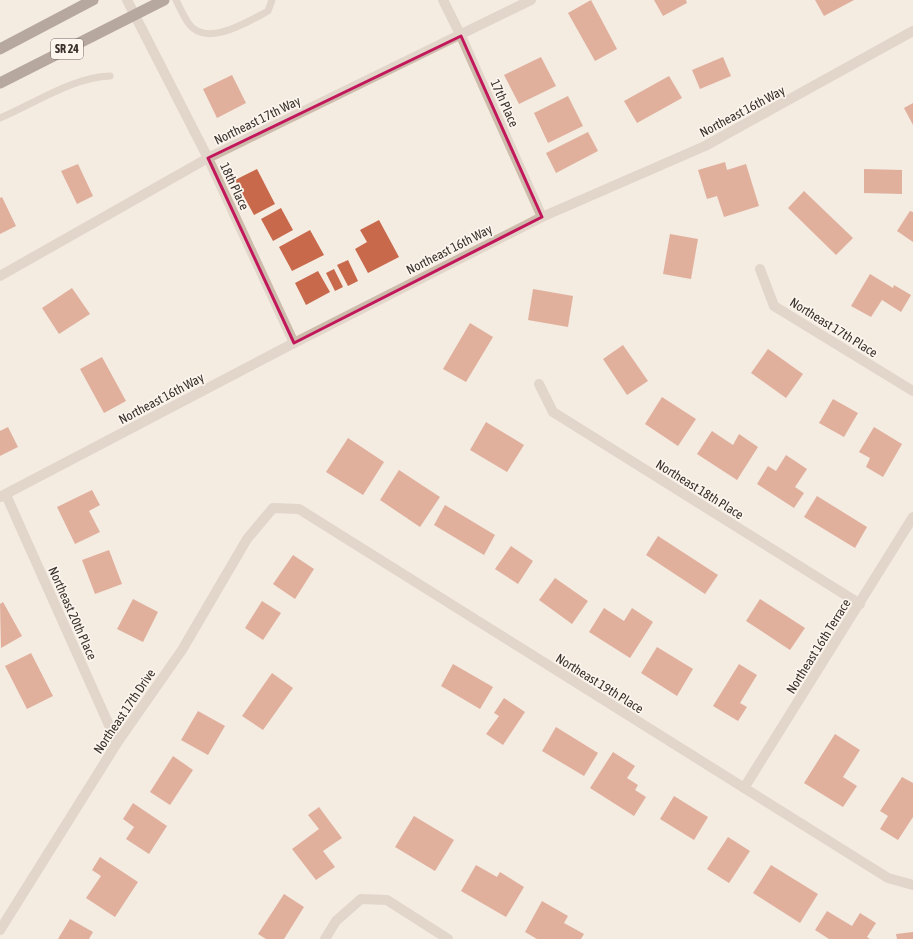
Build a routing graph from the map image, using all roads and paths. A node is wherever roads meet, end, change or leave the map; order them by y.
1 (93, 0) edge
2 (127, 0) edge
3 (164, 0) edge
4 (176, 0) edge
5 (272, 0) edge
6 (442, 0) edge
7 (531, 0) edge
8 (135, 15) junction
9 (913, 31) edge
10 (461, 36) junction
11 (0, 49) edge
12 (110, 76) dead end
13 (0, 83) edge
14 (0, 118) edge
15 (208, 158) junction
16 (542, 217) junction
17 (760, 269) dead end
18 (0, 276) edge
19 (294, 343) junction
20 (539, 384) dead end
21 (913, 391) edge
22 (3, 496) edge
23 (273, 508) joint
24 (913, 518) edge
25 (860, 604) junction
26 (117, 743) junction
27 (744, 788) junction
28 (913, 885) edge
29 (0, 930) edge
30 (325, 939) edge
31 (448, 939) edge

1 - 11 highway, SR 24
2 - 8 street, 18th Place
3 - 8 highway, SR 24
4 - 5 lane
6 - 10 street, 17th Place
7 - 10 street, Northeast 17th Way
8 - 13 highway, SR 24
8 - 15 street, 18th Place
9 - 16 street, Northeast 16th Way
10 - 15 street, Northeast 17th Way
10 - 16 street, 17th Place
12 - 14 lane
15 - 18 street, Northeast 17th Way
15 - 19 street, 18th Place
16 - 19 street, Northeast 16th Way
17 - 21 street, Northeast 17th Place
19 - 22 street, Northeast 16th Way
20 - 25 street, Northeast 18th Place
22 - 26 street, Northeast 20th Place
23 - 26 street, Northeast 17th Drive
23 - 27 street, Northeast 19th Place
24 - 25 street, Northeast 16th Terrace
25 - 27 street, Northeast 16th Terrace
26 - 29 street, Northeast 17th Drive
27 - 28 street, Northeast 19th Place
30 - 31 street

